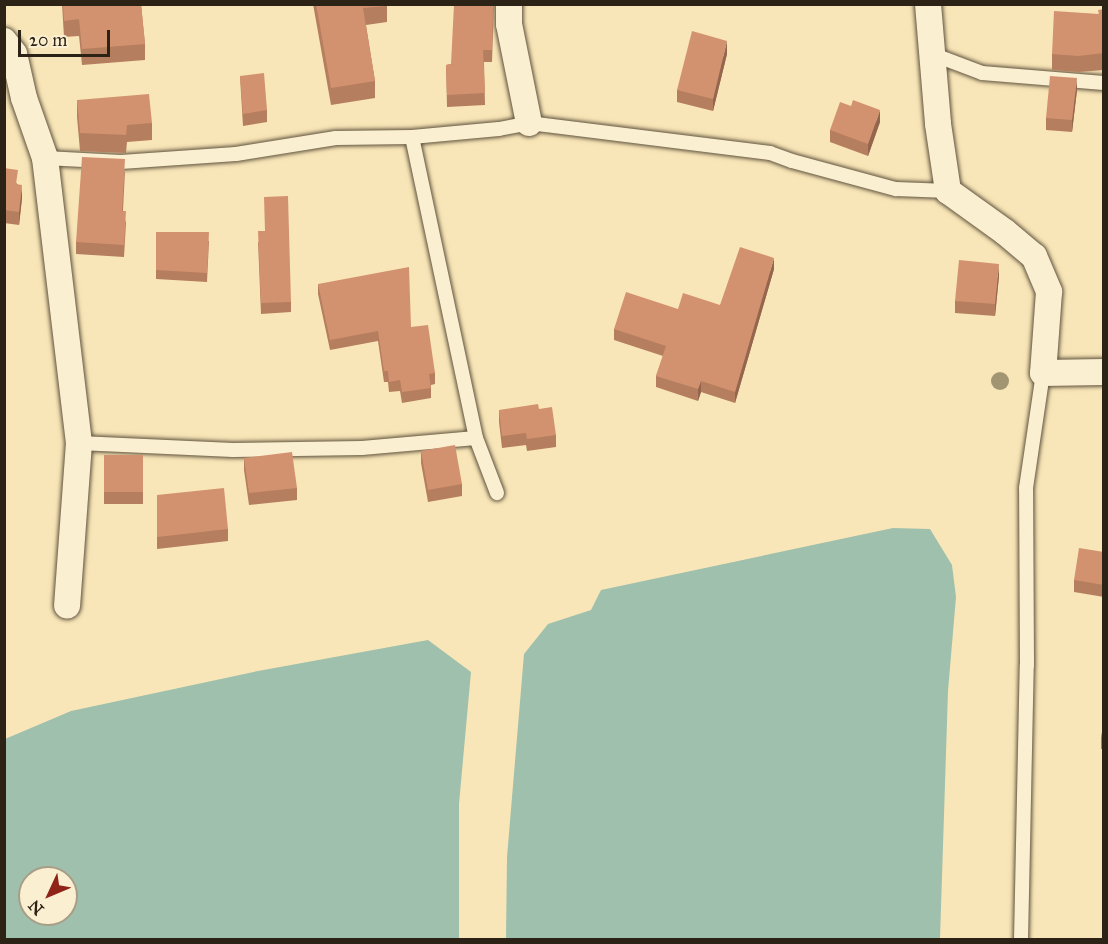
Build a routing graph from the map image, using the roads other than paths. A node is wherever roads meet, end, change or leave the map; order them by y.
1 (509, 4) edge
2 (928, 4) edge
3 (4, 41) edge
4 (932, 54) junction
5 (1104, 83) edge
6 (529, 123) junction
7 (412, 137) junction
8 (45, 159) junction
9 (948, 191) junction
10 (1043, 372) junction
11 (1104, 372) edge
12 (476, 438) junction
13 (79, 443) junction
14 (497, 493) dead end
15 (67, 606) dead end
16 (1021, 939) edge

1 - 6 street
2 - 4 street
3 - 8 street
4 - 5 lane
4 - 9 street
6 - 7 lane
6 - 9 lane
7 - 8 lane
7 - 12 lane
8 - 13 street
9 - 10 street
10 - 11 street
10 - 16 lane
12 - 13 lane
12 - 14 lane
13 - 15 street

